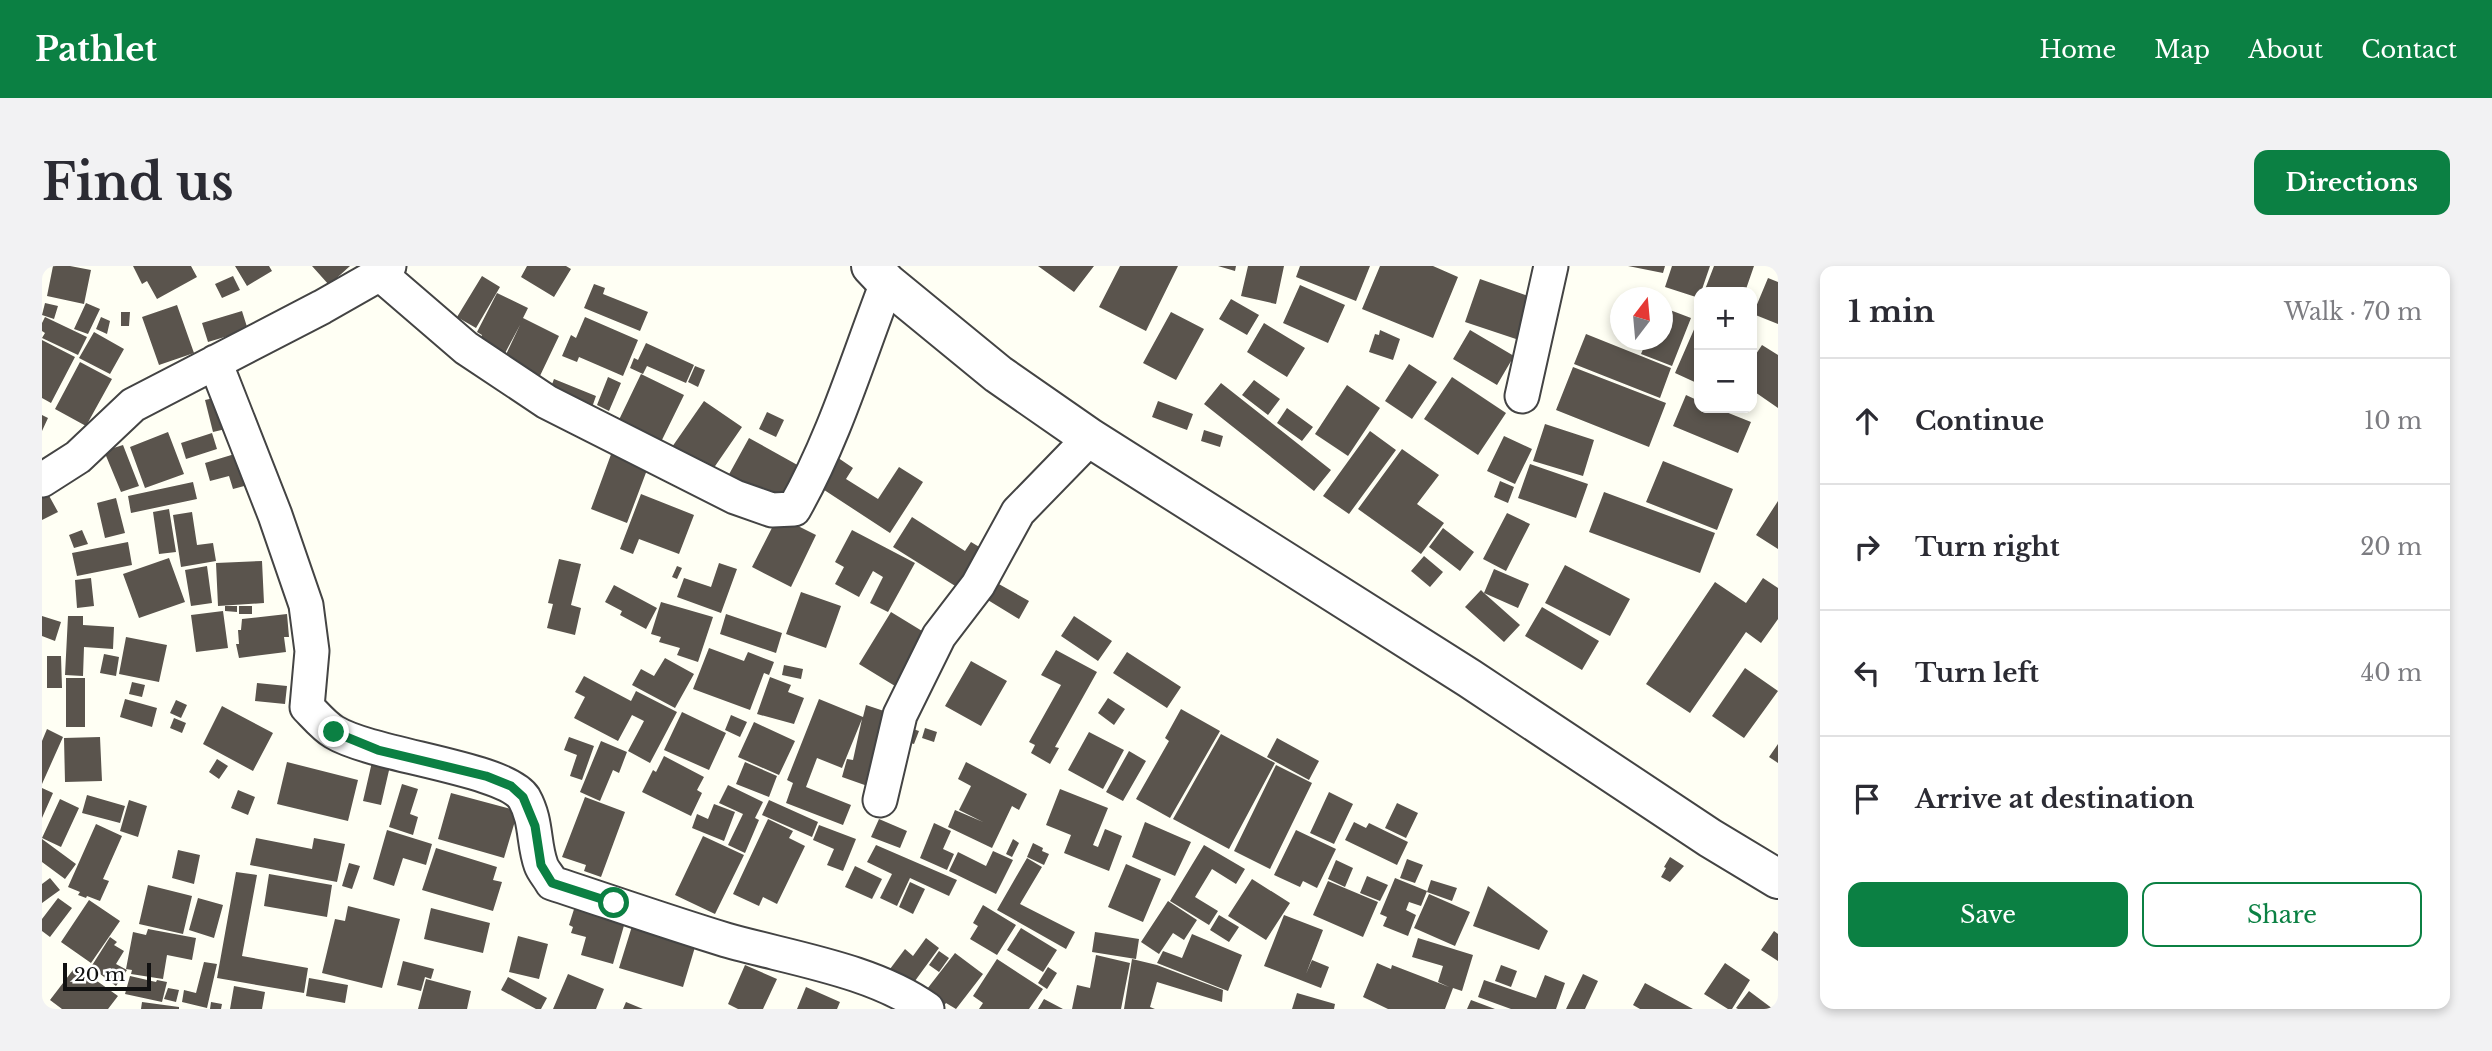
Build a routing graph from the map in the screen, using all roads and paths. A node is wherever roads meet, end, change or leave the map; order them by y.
1 (1551, 266) edge
2 (385, 270) edge
3 (879, 274) edge
4 (215, 362) junction
5 (1522, 396) dead end
6 (1090, 438) junction
7 (42, 480) edge
8 (880, 800) dead end
9 (1778, 879) edge
10 (927, 1009) edge

1 - 5 street
2 - 3 street
2 - 4 street
3 - 6 street
4 - 7 street
4 - 10 street
6 - 8 street
6 - 9 street

